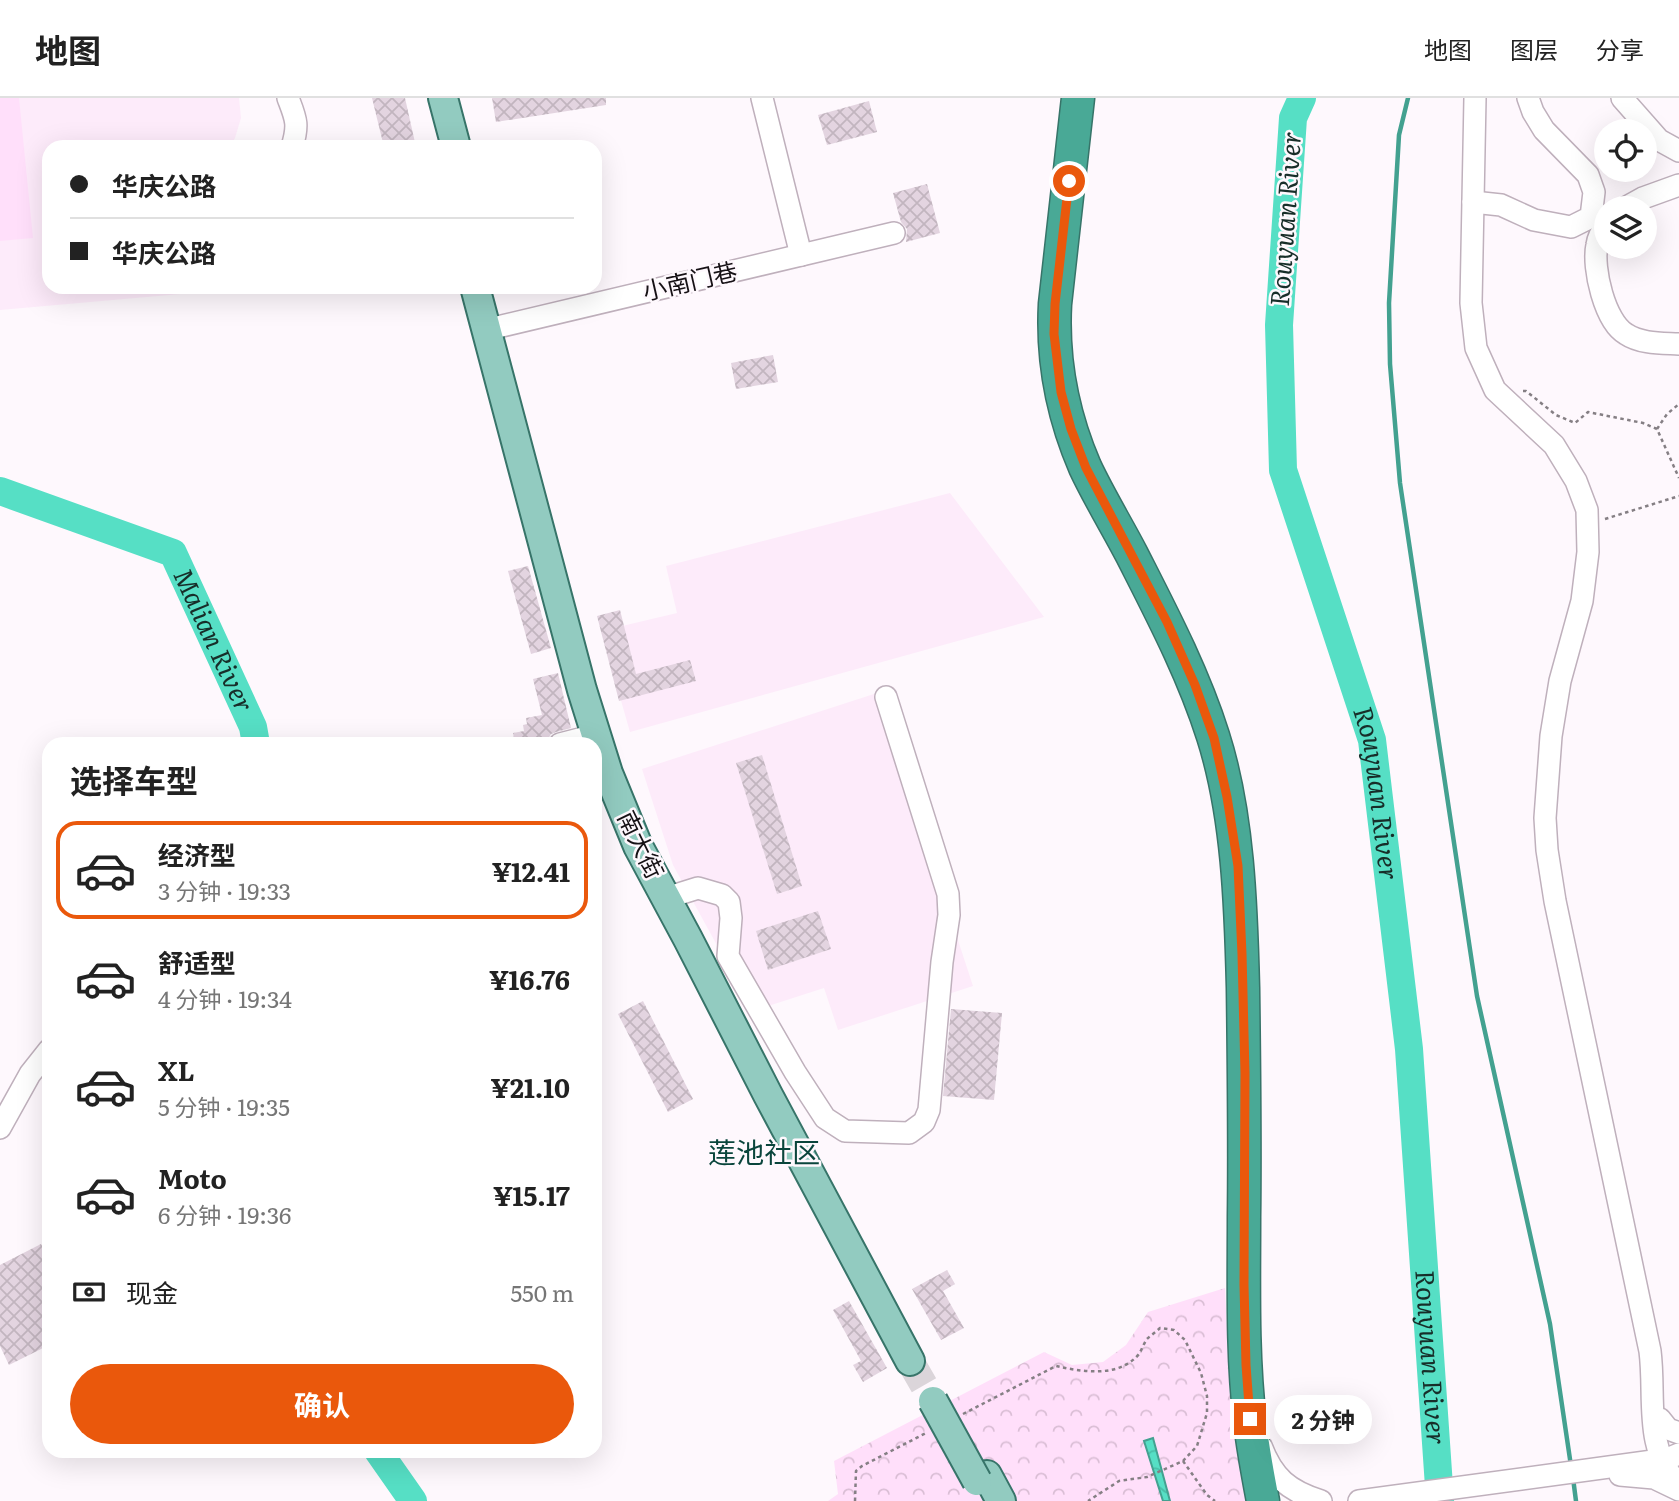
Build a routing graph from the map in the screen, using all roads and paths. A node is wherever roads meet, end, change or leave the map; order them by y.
1 (288, 98) edge
2 (427, 98) edge
3 (443, 98) edge
4 (762, 98) edge
5 (1078, 98) edge
6 (1086, 98) edge
7 (1475, 98) edge
8 (1528, 98) edge
9 (1622, 98) edge
10 (294, 140) edge
11 (438, 140) edge
12 (454, 140) edge
13 (1679, 151) edge
14 (1679, 185) edge
15 (1649, 196) edge
16 (1473, 202) junction
17 (894, 233) dead end
18 (801, 255) junction
19 (1596, 259) edge
20 (478, 294) edge
21 (492, 294) edge
22 (494, 328) junction
23 (1679, 344) edge
24 (1495, 390) junction
25 (1679, 404) edge
26 (1657, 429) junction
27 (1679, 478) edge
28 (1679, 496) edge
29 (1587, 525) junction
30 (886, 696) dead end
31 (595, 734) junction
32 (584, 737) edge
33 (596, 737) edge
34 (602, 755) edge
35 (671, 896) junction
36 (42, 1058) edge
37 (0, 1128) edge
38 (916, 1359) tunnel mouth
39 (945, 1404) joint
40 (1657, 1417) junction
41 (934, 1429) dead end
42 (1679, 1433) edge
43 (1261, 1446) junction
44 (1183, 1461) junction
45 (1675, 1468) edge
46 (1619, 1471) junction
47 (984, 1486) edge
48 (855, 1501) edge
49 (1001, 1501) edge
50 (1088, 1501) edge
51 (1215, 1501) edge
52 (1264, 1501) edge
53 (1272, 1501) edge
54 (1321, 1501) edge
55 (1359, 1501) edge
56 (1430, 1501) edge

1 - 10 street
2 - 11 main road
3 - 12 main road
4 - 18 street
5 - 52 highway
6 - 43 highway
7 - 16 street
8 - 16 street
9 - 13 street
14 - 15 street
16 - 24 street
17 - 18 street, 小南门巷
18 - 22 street, 小南门巷
19 - 23 street
20 - 22 main road, 南大街
21 - 22 main road, 南大街
22 - 31 main road, 南大街
22 - 35 main road, 南大街
24 - 26 path
24 - 29 street
25 - 26 path
26 - 27 path
28 - 29 path
29 - 40 street
30 - 35 street
31 - 32 street
31 - 33 main road, 南大街
34 - 35 main road, 南大街
35 - 38 main road, 南大街
36 - 37 street
39 - 44 path
39 - 47 main road
40 - 42 street
40 - 45 street
40 - 46 street
41 - 48 path
43 - 53 highway
43 - 54 street
44 - 50 path
44 - 51 path
45 - 46 street
45 - 46 street
46 - 55 street
46 - 56 street
47 - 49 main road

